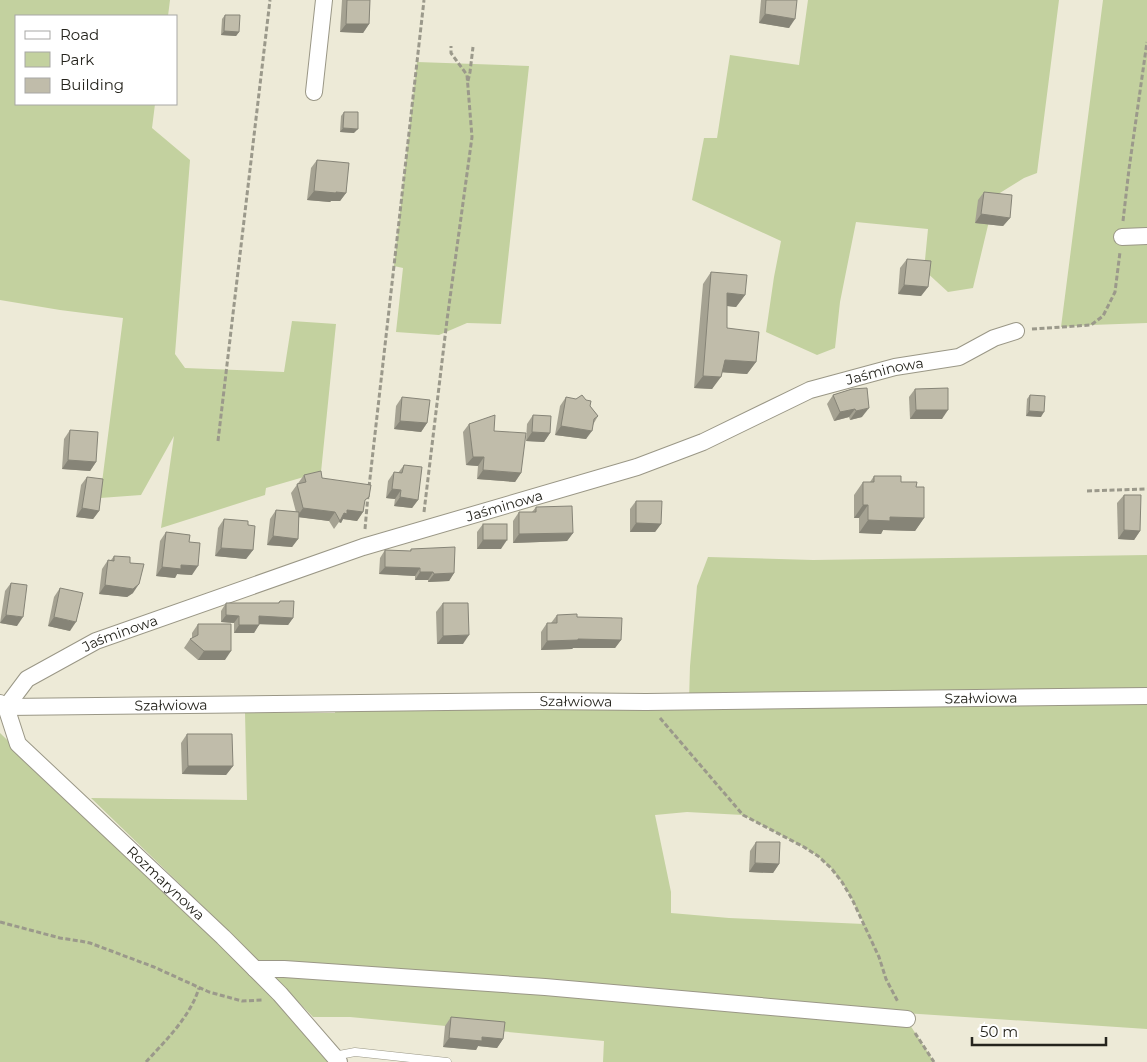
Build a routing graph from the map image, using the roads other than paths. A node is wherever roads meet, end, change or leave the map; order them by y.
1 (324, 0) edge
2 (314, 92) dead end
3 (1147, 236) edge
4 (1122, 237) road end
5 (1016, 331) road end
6 (1147, 696) edge
7 (3, 705) edge
8 (255, 969) junction
9 (907, 1019) road end
10 (337, 1059) edge
11 (447, 1062) edge

1 - 2 street
3 - 4 street
5 - 7 street, Jaśminowa
6 - 7 street, Szałwiowa
7 - 8 street, Rozmarynowa
8 - 9 street
8 - 10 street, Rozmarynowa
10 - 11 lane

